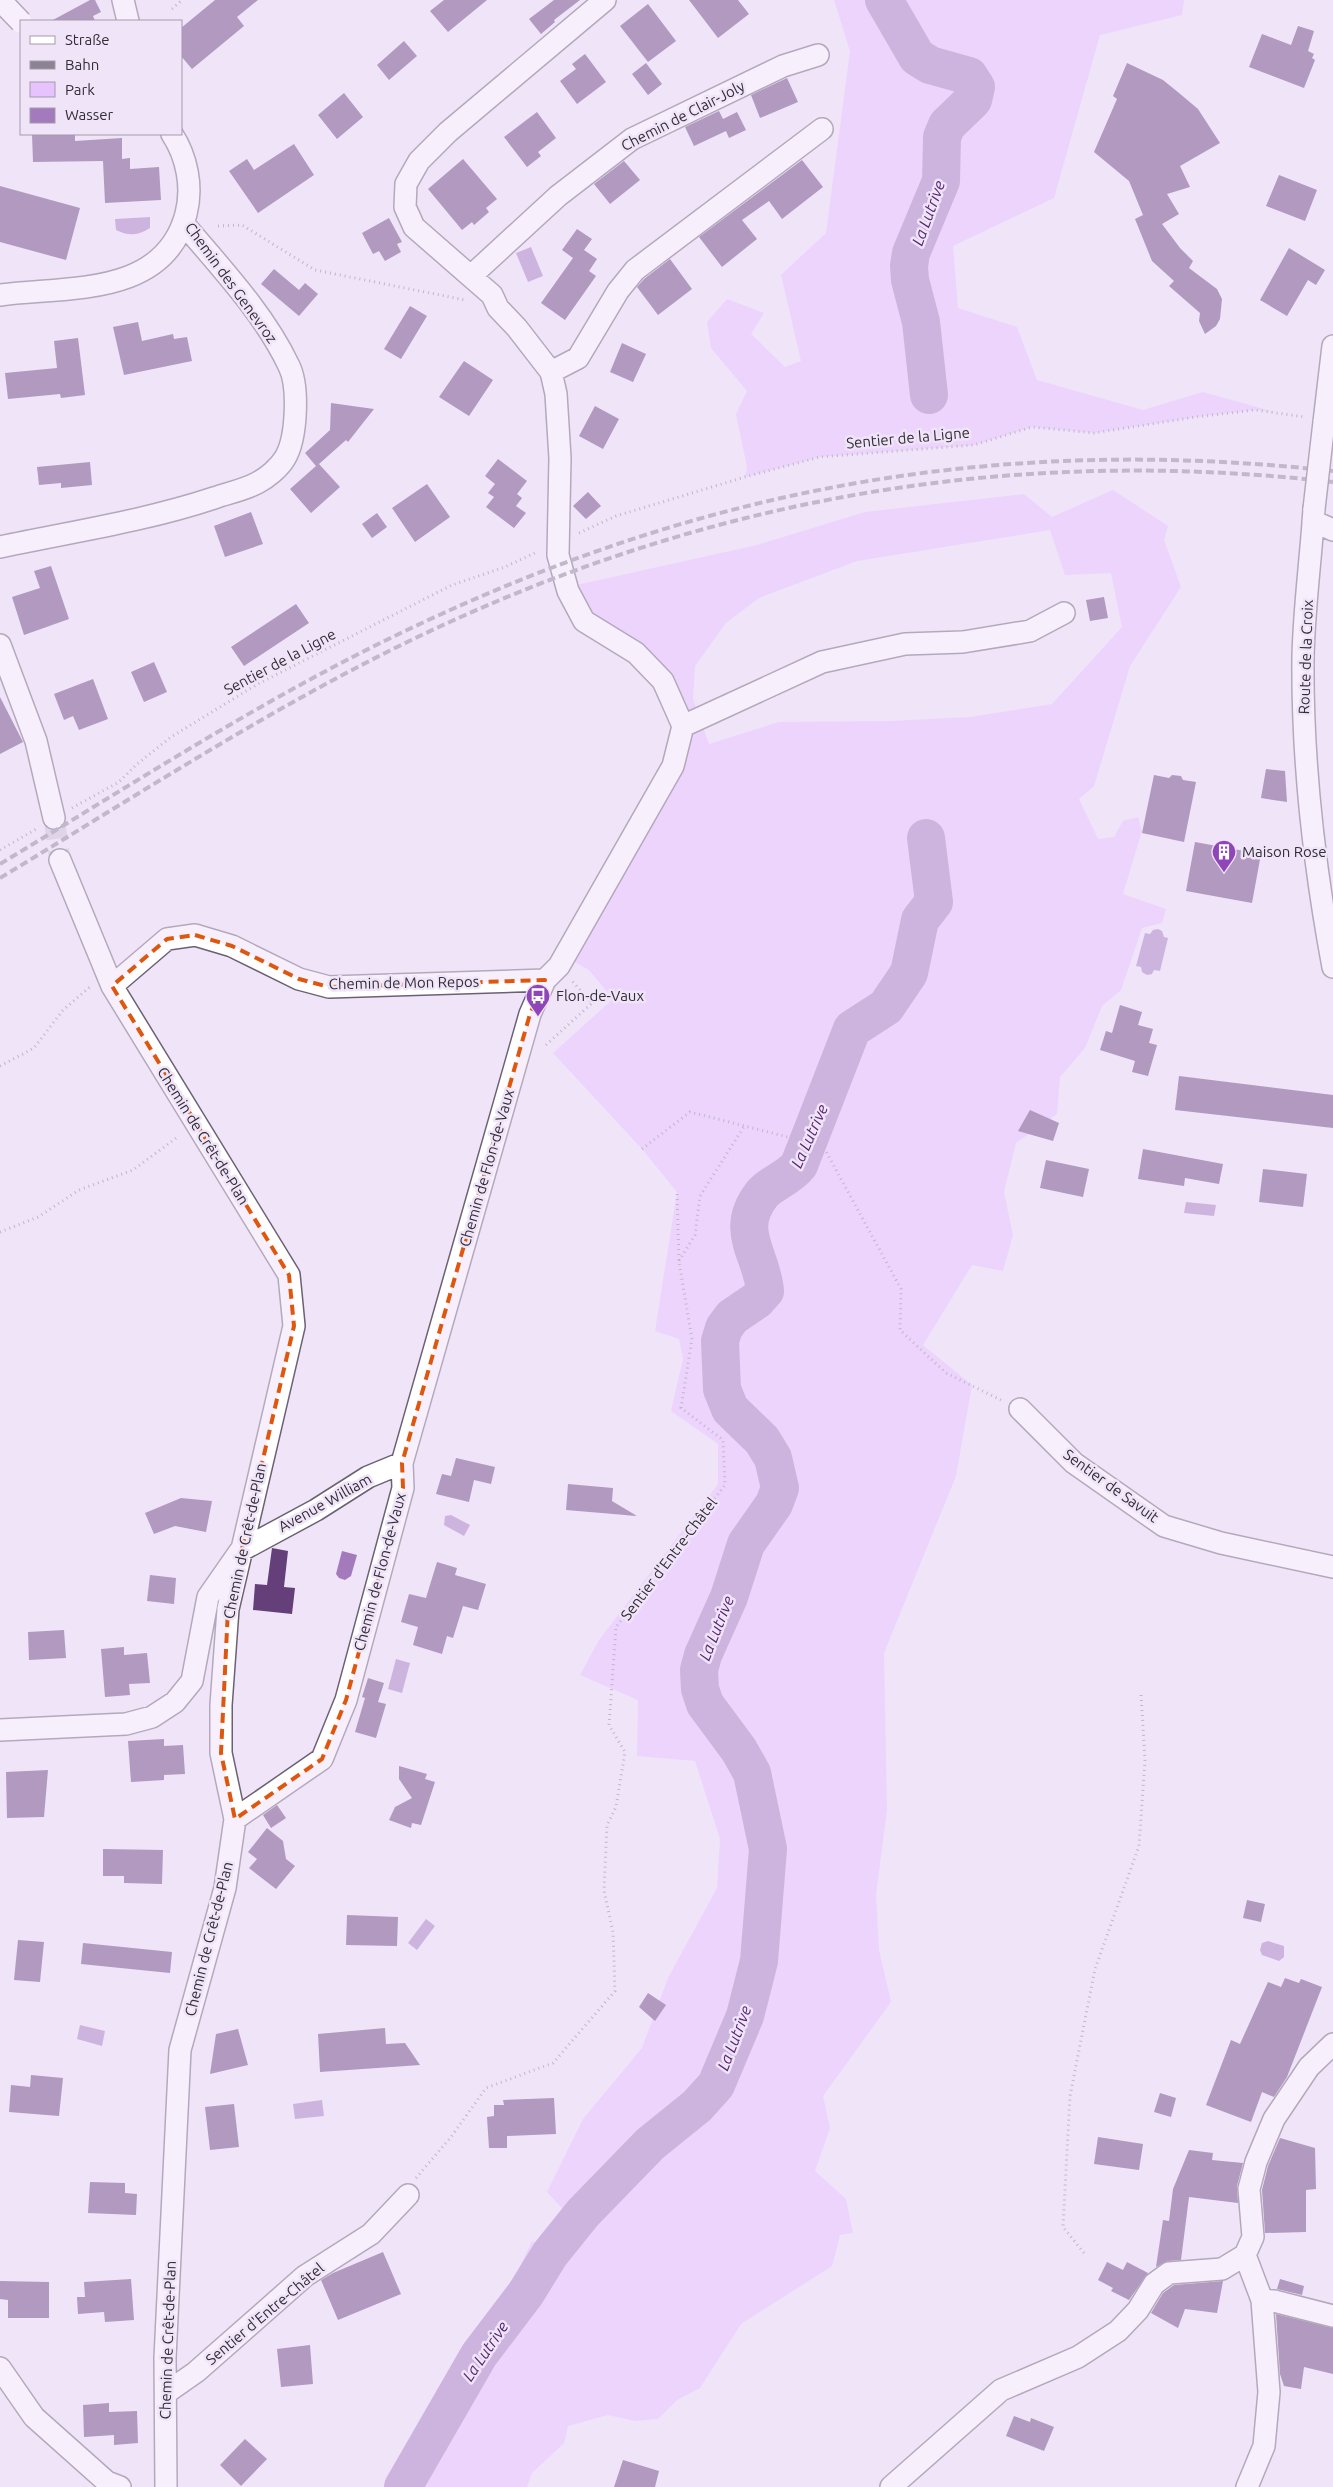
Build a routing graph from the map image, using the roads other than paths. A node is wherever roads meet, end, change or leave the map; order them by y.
1 (0, 0) edge
2 (123, 0) edge
3 (605, 0) edge
4 (128, 20) edge
5 (20, 21) edge
6 (818, 55) dead end
7 (822, 129) dead end
8 (173, 135) edge
9 (184, 223) junction
10 (471, 276) junction
11 (0, 295) edge
12 (1333, 346) edge
13 (551, 372) junction
14 (1331, 380) edge
15 (1314, 515) junction
16 (1333, 530) edge
17 (0, 547) edge
18 (1064, 614) dead end
19 (0, 645) edge
20 (8, 686) edge
21 (683, 726) junction
22 (54, 819) tunnel mouth
23 (60, 860) tunnel mouth
24 (1333, 967) edge
25 (552, 973) junction
26 (109, 981) junction
27 (1020, 1409) road end
28 (402, 1463) junction
29 (240, 1551) junction
30 (1333, 1567) edge
31 (0, 1730) edge
32 (235, 1819) junction
33 (1333, 2044) edge
34 (408, 2195) road end
35 (1245, 2255) junction
36 (1262, 2300) junction
37 (1333, 2316) edge
38 (0, 2368) edge
39 (166, 2393) junction
40 (120, 2487) edge
41 (166, 2487) edge
42 (890, 2487) edge
43 (1247, 2487) edge

1 - 5 street, bridge
2 - 4 street
3 - 10 street
6 - 10 street, Chemin de Clair-Joly
7 - 13 street
8 - 9 street, Chemin des Genevroz
9 - 11 street
9 - 17 street, Chemin des Genevroz
10 - 13 street
12 - 14 street, Route de la Croix
13 - 21 street
14 - 15 street, Route de la Croix, bridge
15 - 16 street
15 - 24 street, Route de la Croix
18 - 21 street
19 - 20 street
20 - 22 street
21 - 25 street, Chemin de Flon-de-Vaux
23 - 26 street, Chemin de Crêt-de-Plan
25 - 26 street, Chemin de Mon Repos
25 - 28 street, Chemin de Flon-de-Vaux
26 - 29 street, Chemin de Crêt-de-Plan
27 - 30 street, Sentier de Savuit
28 - 29 street, Avenue William
28 - 32 street, Chemin de Flon-de-Vaux
29 - 31 street, Avenue William
29 - 32 street, Chemin de Crêt-de-Plan
32 - 39 street, Chemin de Crêt-de-Plan
33 - 35 street
34 - 39 street, Sentier d'Entre-Châtel
35 - 36 street
35 - 42 street
36 - 37 street
36 - 43 street
38 - 40 street
39 - 41 street, Chemin de Crêt-de-Plan

